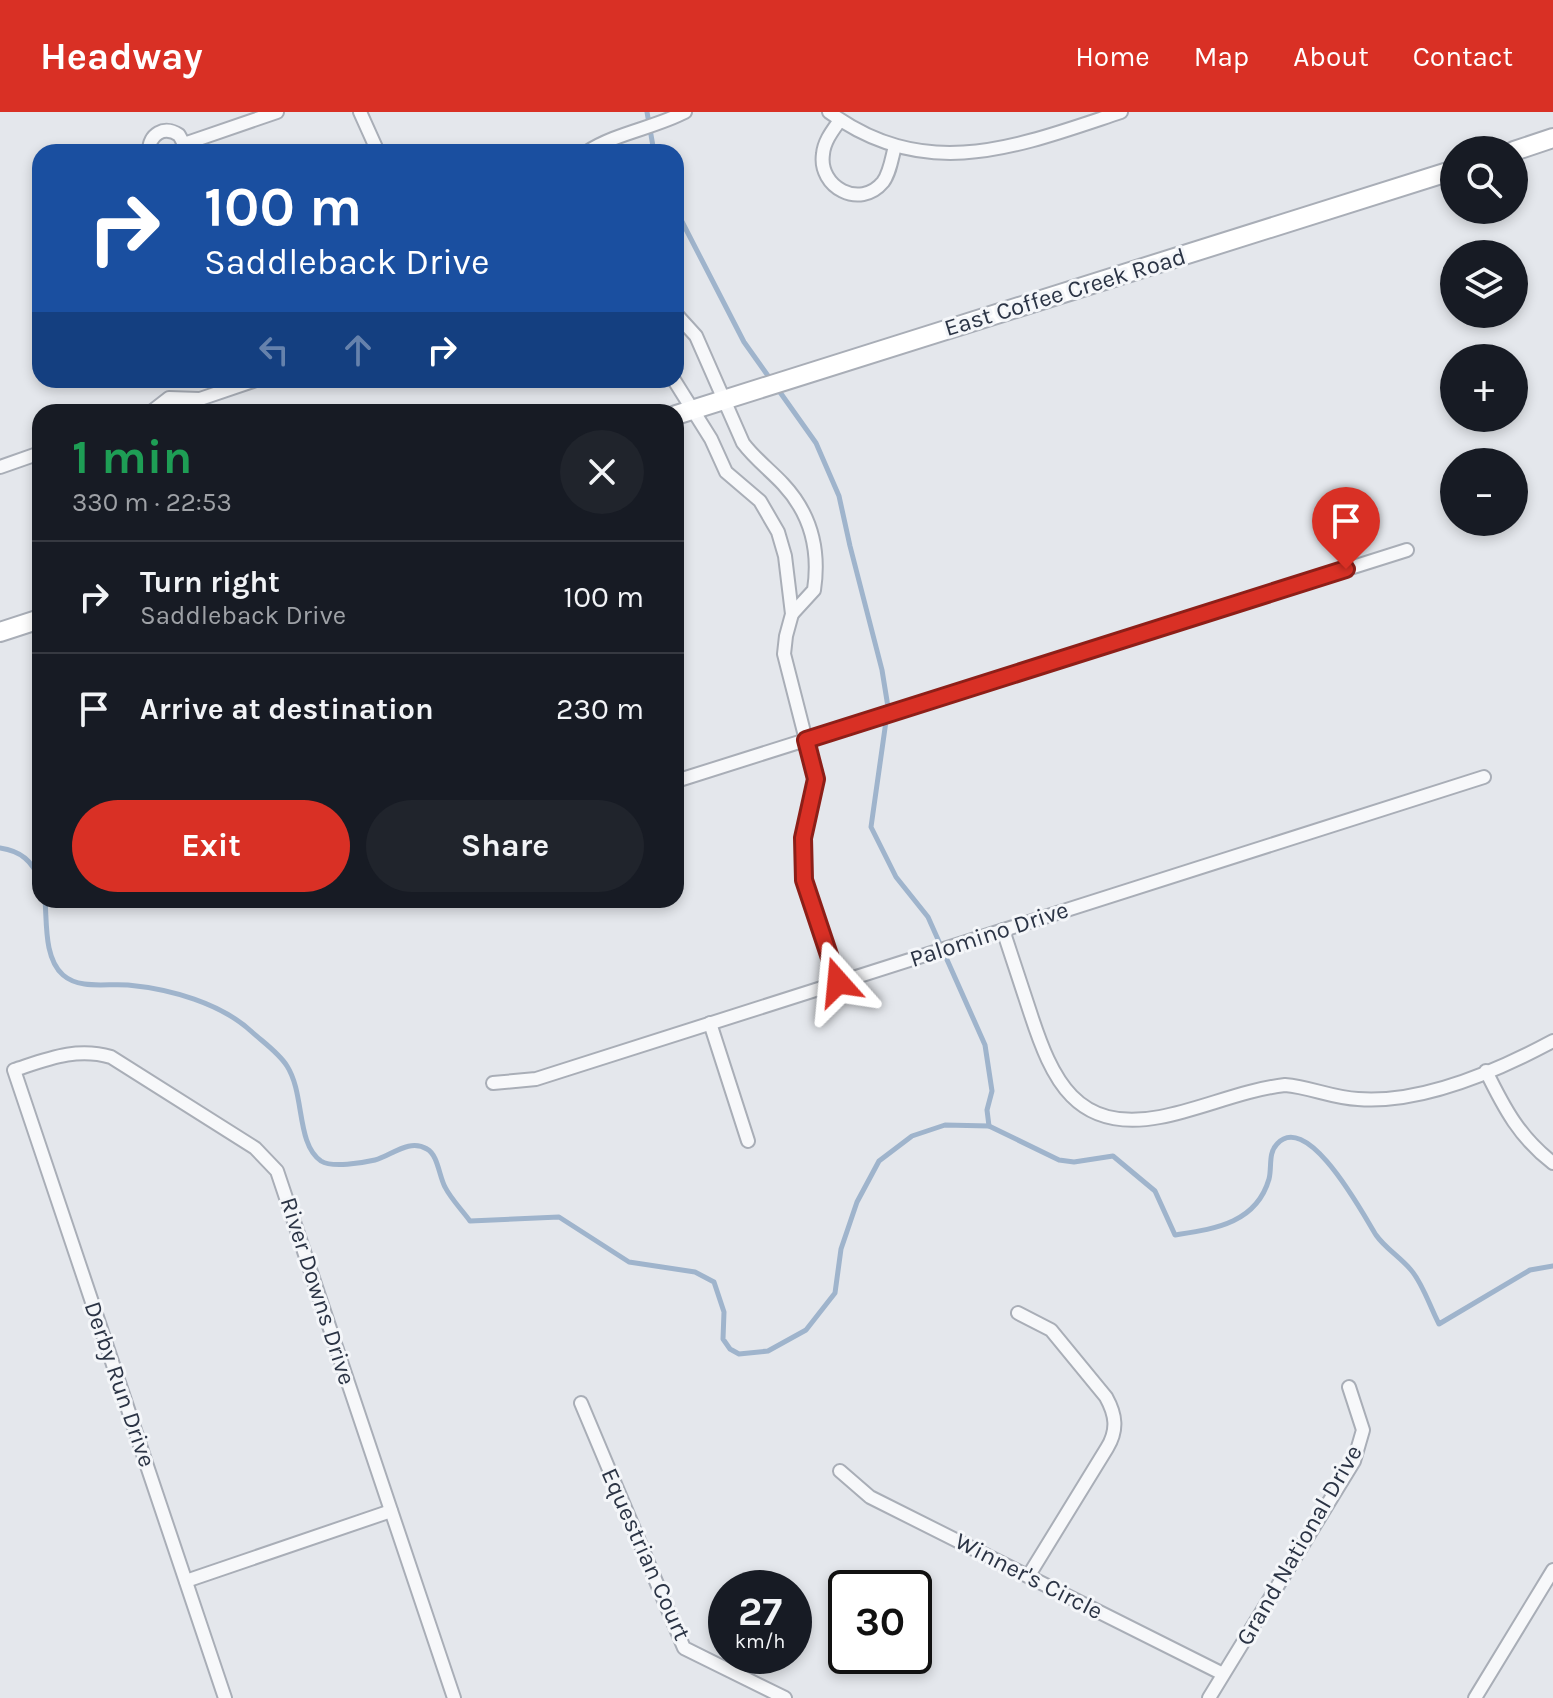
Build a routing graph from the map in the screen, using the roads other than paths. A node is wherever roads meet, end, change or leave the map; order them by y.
1 (277, 112) edge
2 (360, 112) edge
3 (685, 112) edge
4 (1121, 112) edge
5 (834, 116) edge
6 (1553, 138) edge
7 (150, 144) edge
8 (182, 144) edge
9 (195, 144) edge
10 (374, 144) edge
11 (603, 144) edge
12 (895, 146) junction
13 (1528, 146) edge
14 (1440, 174) edge
15 (684, 323) edge
16 (232, 388) edge
17 (200, 399) junction
18 (724, 400) junction
19 (161, 404) edge
20 (195, 404) edge
21 (684, 412) edge
22 (32, 456) edge
23 (0, 467) edge
24 (1407, 550) dead end
25 (792, 614) junction
26 (32, 622) edge
27 (0, 632) edge
28 (806, 740) junction
29 (1484, 777) dead end
30 (684, 778) edge
31 (1003, 930) junction
32 (838, 982) junction
33 (710, 1023) junction
34 (1553, 1041) edge
35 (14, 1070) joint
36 (1486, 1071) junction
37 (493, 1083) dead end
38 (748, 1141) dead end
39 (1553, 1163) edge
40 (1018, 1313) dead end
41 (1349, 1387) dead end
42 (581, 1403) dead end
43 (840, 1471) dead end
44 (391, 1511) junction
45 (1553, 1570) edge
46 (1029, 1575) junction
47 (186, 1581) junction
48 (1223, 1674) junction
49 (225, 1698) edge
50 (454, 1698) edge
51 (785, 1698) edge
52 (1209, 1698) edge
53 (1475, 1698) edge

1 - 9 street
2 - 10 street
3 - 11 street
4 - 12 street
5 - 12 street
5 - 12 street
6 - 13 street
7 - 8 street
14 - 18 street, East Coffee Creek Road
15 - 18 street
16 - 17 street
17 - 19 street
17 - 20 street
18 - 21 street, East Coffee Creek Road
18 - 25 street
21 - 25 street
22 - 23 street
24 - 28 street
25 - 28 street
26 - 27 street
28 - 30 street
28 - 32 street
29 - 31 street, Palomino Drive
31 - 32 street, Palomino Drive
31 - 36 street
32 - 33 street, Palomino Drive
33 - 37 street, Palomino Drive
33 - 38 street
34 - 36 street
35 - 44 street, River Downs Drive
35 - 47 street, Derby Run Drive
36 - 39 street
40 - 46 street
41 - 48 street, Grand National Drive
42 - 51 street, Equestrian Court
43 - 46 street, Winner's Circle
44 - 47 street
44 - 50 street, River Downs Drive
45 - 53 street
46 - 48 street, Winner's Circle
47 - 49 street, Derby Run Drive
48 - 52 street, Grand National Drive

